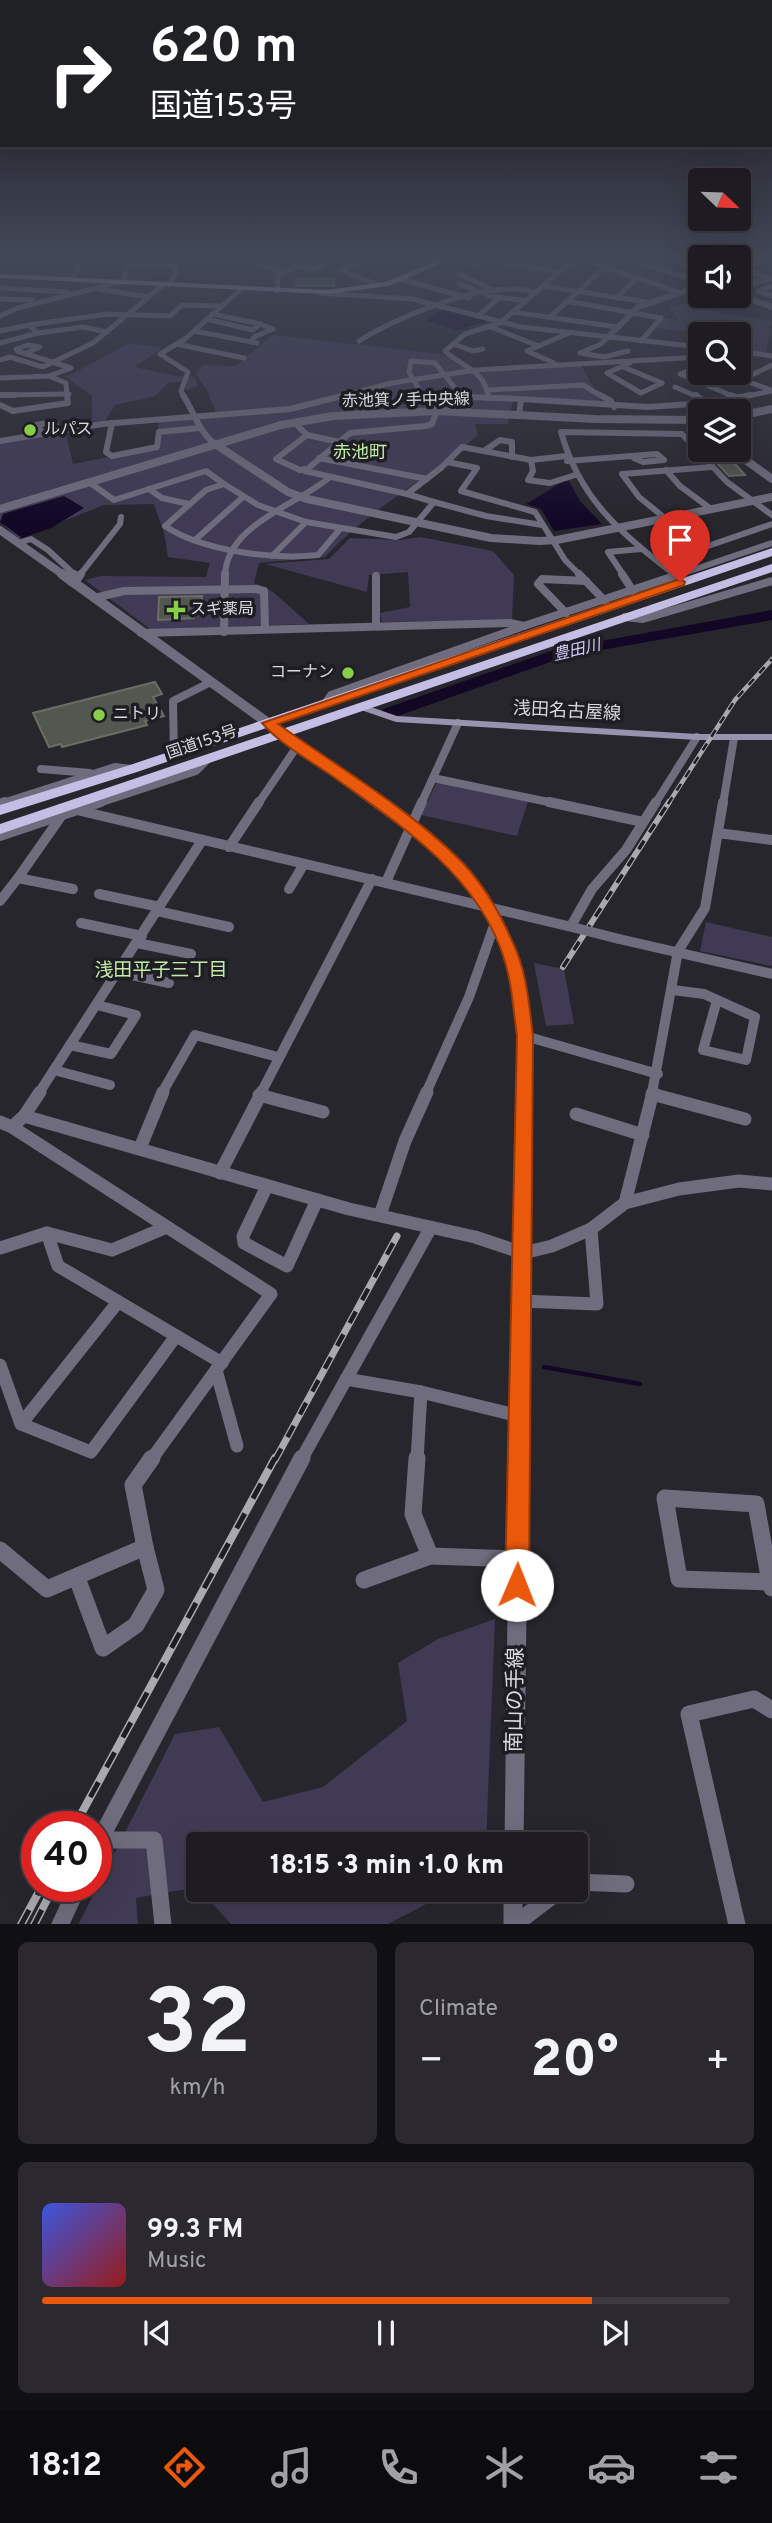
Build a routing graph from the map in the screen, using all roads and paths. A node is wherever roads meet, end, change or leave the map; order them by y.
1 (91, 344) edge
2 (176, 344) joint
3 (453, 344) joint
4 (533, 344) edge
5 (544, 344) edge
6 (601, 344) joint
7 (668, 344) edge
8 (539, 346) junction
9 (688, 346) edge
10 (483, 349) dead end
11 (628, 351) junction
12 (26, 353) dead end
13 (751, 353) edge
14 (772, 356) edge
15 (244, 358) dead end
16 (688, 358) edge
17 (0, 360) edge
18 (636, 360) junction
19 (650, 360) junction
20 (54, 362) junction
21 (558, 364) junction
22 (541, 365) junction
23 (772, 365) edge
24 (622, 367) junction
25 (475, 370) junction
26 (764, 370) junction
27 (772, 372) edge
28 (444, 374) junction
29 (752, 375) dead end
30 (49, 376) junction
31 (0, 378) edge
32 (413, 379) junction
33 (751, 383) edge
34 (707, 385) edge
35 (551, 387) junction
36 (675, 387) dead end
37 (772, 391) edge
38 (69, 394) junction
39 (488, 394) junction
40 (0, 396) edge
41 (454, 396) junction
42 (736, 397) junction
43 (522, 399) junction
44 (701, 399) edge
45 (726, 399) edge
46 (0, 405) edge
47 (688, 405) edge
48 (614, 407) junction
49 (772, 409) edge
50 (436, 413) junction
51 (751, 413) edge
52 (196, 416) junction
53 (519, 416) junction
54 (688, 421) edge
55 (294, 422) junction
56 (112, 423) junction
57 (200, 428) junction
58 (307, 435) junction
59 (0, 441) edge
60 (339, 442) junction
61 (215, 444) junction
62 (484, 451) junction
63 (512, 457) junction
64 (319, 458) junction
65 (634, 458) dead end
66 (566, 459) junction
67 (531, 460) junction
68 (447, 462) junction
69 (749, 462) edge
70 (712, 467) junction
71 (305, 469) junction
72 (666, 470) junction
73 (575, 475) junction
74 (329, 478) junction
75 (426, 479) junction
76 (772, 479) edge
77 (89, 482) junction
78 (224, 484) junction
79 (149, 489) junction
80 (407, 494) junction
81 (299, 496) junction
82 (243, 497) junction
83 (772, 497) edge
84 (753, 501) junction
85 (434, 502) junction
86 (189, 504) junction
87 (0, 509) edge
88 (711, 509) junction
89 (272, 511) junction
90 (772, 515) edge
91 (121, 517) dead end
92 (664, 519) junction
93 (306, 522) junction
94 (416, 523) junction
95 (772, 524) edge
96 (542, 526) junction
97 (619, 528) junction
98 (340, 529) junction
99 (2, 533) edge
100 (195, 540) junction
101 (551, 541) junction
102 (772, 543) edge
103 (233, 548) junction
104 (641, 549) junction
105 (772, 552) edge
106 (272, 556) junction
107 (772, 568) edge
108 (675, 575) junction
109 (376, 576) dead end
110 (74, 580) junction
111 (586, 580) junction
112 (772, 581) edge
113 (225, 587) junction
114 (629, 592) junction
115 (714, 593) junction
116 (648, 594) junction
117 (94, 598) junction
118 (605, 601) junction
119 (566, 613) junction
120 (581, 614) junction
121 (376, 625) junction
122 (524, 626) junction
123 (593, 628) junction
124 (265, 629) junction
125 (224, 632) junction
126 (141, 633) junction
127 (481, 641) junction
128 (500, 645) junction
129 (211, 682) junction
130 (324, 705) junction
131 (362, 707) junction
132 (268, 723) junction
133 (458, 723) junction
134 (285, 734) junction
135 (697, 737) junction
136 (772, 737) edge
137 (734, 738) junction
138 (298, 744) junction
139 (174, 755) junction
140 (207, 760) junction
141 (41, 769) dead end
142 (132, 769) junction
143 (93, 774) junction
144 (433, 778) junction
145 (28, 797) junction
146 (0, 804) edge
147 (0, 810) edge
148 (80, 811) junction
149 (60, 818) junction
150 (643, 822) junction
151 (412, 827) junction
152 (0, 829) edge
153 (718, 833) junction
154 (0, 836) edge
155 (772, 840) edge
156 (201, 842) junction
157 (229, 848) junction
158 (304, 864) junction
159 (18, 878) junction
160 (372, 879) junction
161 (386, 882) junction
162 (73, 889) dead end
163 (289, 889) dead end
164 (99, 894) dead end
165 (0, 901) edge
166 (485, 907) junction
167 (158, 909) junction
168 (224, 914) dead end
169 (81, 923) dead end
170 (495, 923) junction
171 (217, 925) junction
172 (229, 927) dead end
173 (574, 927) junction
174 (140, 940) junction
175 (184, 950) dead end
176 (678, 951) junction
177 (118, 972) junction
178 (772, 974) edge
179 (169, 983) dead end
180 (673, 990) junction
181 (717, 1000) junction
182 (97, 1005) junction
183 (525, 1036) junction
184 (70, 1045) junction
185 (278, 1057) junction
186 (54, 1070) junction
187 (657, 1074) junction
188 (110, 1085) dead end
189 (652, 1094) junction
190 (259, 1095) junction
191 (323, 1112) dead end
192 (576, 1114) dead end
193 (24, 1116) junction
194 (745, 1119) dead end
195 (6, 1124) edge
196 (643, 1135) junction
197 (140, 1148) junction
198 (220, 1173) junction
199 (772, 1184) edge
200 (267, 1186) junction
201 (317, 1200) junction
202 (625, 1203) junction
203 (380, 1215) junction
204 (167, 1227) junction
205 (430, 1229) junction
206 (591, 1229) junction
207 (47, 1233) junction
208 (0, 1248) edge
209 (523, 1253) junction
210 (522, 1301) junction
211 (118, 1302) junction
212 (176, 1336) junction
213 (0, 1365) edge
214 (219, 1366) junction
215 (345, 1379) junction
216 (421, 1392) junction
217 (519, 1416) junction
218 (21, 1424) junction
219 (237, 1446) dead end
220 (145, 1547) junction
221 (0, 1550) edge
222 (430, 1556) junction
223 (518, 1559) junction
224 (77, 1578) junction
225 (364, 1580) dead end
226 (771, 1584) edge
227 (772, 1710) edge
228 (112, 1817) edge
229 (514, 1832) edge
230 (112, 1842) edge
231 (588, 1882) edge
232 (626, 1884) dead end
233 (70, 1902) edge
234 (513, 1902) edge
235 (544, 1902) edge
236 (60, 1924) edge
237 (163, 1924) edge
238 (514, 1924) edge
239 (737, 1924) edge

1 - 20 street
2 - 15 street
2 - 52 street
3 - 10 street
3 - 25 street
4 - 8 street
5 - 8 street
6 - 11 street
6 - 11 street
7 - 9 street
8 - 21 street
11 - 19 street
12 - 20 street
13 - 14 street
16 - 19 street
17 - 20 street
18 - 19 street
18 - 21 street
18 - 24 street
20 - 30 street
21 - 22 street
22 - 25 street
22 - 35 street
23 - 26 street
24 - 24 street
25 - 28 street
25 - 39 street
26 - 27 street
26 - 29 street
28 - 32 street
28 - 32 street
28 - 41 street
30 - 31 street
30 - 38 street
32 - 41 street
32 - 52 street
33 - 37 street
34 - 42 street
35 - 39 street
35 - 48 street
36 - 44 street
37 - 42 street
38 - 40 street
38 - 46 street
39 - 41 street
39 - 43 street
42 - 45 street
43 - 48 street
43 - 53 street
47 - 48 street
49 - 51 street
50 - 53 street, 赤池箕ノ手中央線
50 - 55 street, 赤池箕ノ手中央線
50 - 60 street
52 - 56 street
52 - 57 street
53 - 54 street, 赤池箕ノ手中央線
55 - 58 street
55 - 61 street, 赤池箕ノ手中央線
56 - 57 street
56 - 59 street
57 - 61 street
58 - 60 street
58 - 71 street
60 - 64 street
61 - 77 street, 赤池箕ノ手中央線
61 - 81 street
62 - 63 street
62 - 63 street
62 - 68 street
63 - 67 street
64 - 71 street
64 - 75 street
65 - 66 street
66 - 67 street
66 - 70 street
66 - 73 street
67 - 73 street
68 - 75 street
68 - 96 street
69 - 76 street
70 - 72 street
70 - 84 street
71 - 74 street
72 - 88 street
72 - 92 street
73 - 97 street
74 - 80 street
74 - 81 street
75 - 80 street
77 - 79 street
77 - 87 street, 赤池箕ノ手中央線
78 - 79 street
78 - 82 street
78 - 86 street
79 - 86 street
80 - 85 street
81 - 89 street
81 - 94 street
82 - 89 street
82 - 100 street
83 - 84 street
84 - 88 street
84 - 90 street
85 - 94 street
85 - 96 street
86 - 100 street
88 - 92 street
89 - 93 street
89 - 103 street
91 - 110 street
92 - 95 street
92 - 97 street
93 - 98 street
93 - 106 street
94 - 98 street
94 - 101 street
96 - 101 street
97 - 101 street
97 - 104 street
98 - 106 street
99 - 110 street, 南山の手線
100 - 103 street
101 - 111 street
102 - 108 street
103 - 106 street
103 - 113 street
104 - 108 street
104 - 114 street
105 - 116 highway, 国道153号
107 - 115 highway, 国道153号
108 - 114 street
109 - 121 street
110 - 117 street, 南山の手線
111 - 118 street
111 - 119 street
112 - 115 street
113 - 117 street
113 - 124 street
113 - 125 street
114 - 116 street
114 - 118 street
115 - 123 highway, 国道153号
116 - 120 highway, 国道153号
117 - 126 street, 南山の手線
118 - 120 street
119 - 120 street
119 - 122 street
120 - 123 highway
120 - 128 highway, 国道153号
121 - 122 street
121 - 124 street
122 - 127 street
123 - 131 highway, 国道153号
124 - 125 street
125 - 126 street
126 - 129 street, 南山の手線
127 - 128 street
127 - 130 street
128 - 130 highway, 国道153号
129 - 132 street, 南山の手線
129 - 139 street
130 - 132 highway, 国道153号
131 - 133 main road, 浅田名古屋線
131 - 134 highway, 国道153号
132 - 134 street, 南山の手線
132 - 139 highway, 国道153号
133 - 135 main road, 浅田名古屋線
133 - 144 street
134 - 138 street, 南山の手線
134 - 140 highway, 国道153号
135 - 137 main road, 浅田名古屋線
135 - 150 street
136 - 137 main road, 浅田名古屋線
137 - 153 street
138 - 151 street, 南山の手線
138 - 157 street
139 - 142 highway, 国道153号
140 - 148 street
140 - 152 highway, 国道153号
141 - 143 street
142 - 143 street
142 - 145 highway, 国道153号
143 - 145 street
144 - 150 street
144 - 151 street
145 - 146 street
145 - 147 highway, 国道153号
148 - 149 street
148 - 156 street
149 - 154 street
149 - 159 street
150 - 173 street
151 - 161 street
151 - 166 street, 南山の手線
153 - 155 street
153 - 176 street
156 - 157 street
156 - 167 street
157 - 158 street
158 - 160 street
158 - 163 street
159 - 162 street
159 - 165 street
160 - 161 street
160 - 185 street
161 - 166 street
164 - 167 street
166 - 170 street, 南山の手線
166 - 173 street
167 - 171 street
167 - 174 street
168 - 171 street
169 - 174 street
170 - 183 street, 南山の手線
170 - 203 street
171 - 172 street
173 - 176 street, bridge
174 - 175 street
174 - 177 street
176 - 178 street
176 - 180 street
177 - 179 street
177 - 182 street
180 - 181 street
180 - 187 street
181 - 181 street
182 - 184 street
182 - 184 street
183 - 187 street
183 - 209 street, 南山の手線
184 - 186 street
185 - 190 street
185 - 197 street
186 - 188 street
186 - 193 street
187 - 189 street
189 - 194 street
189 - 196 street
190 - 191 street
190 - 198 street
192 - 196 street
193 - 195 street
193 - 197 street
195 - 204 street
196 - 202 street
197 - 198 street
198 - 200 street
199 - 202 street
200 - 201 street
200 - 201 street
201 - 203 street
202 - 206 street
203 - 205 street
204 - 207 street
204 - 214 street
205 - 209 street
205 - 215 street
206 - 209 street
206 - 210 street
207 - 208 street
207 - 211 street
209 - 210 street, 南山の手線
210 - 217 street, 南山の手線
211 - 212 street
211 - 218 street
212 - 214 street
212 - 218 street
213 - 218 street
214 - 219 street
214 - 220 street
215 - 216 street
215 - 228 street
216 - 217 street
216 - 222 street
217 - 223 street, 南山の手線
220 - 224 street
220 - 224 street
221 - 224 street
222 - 223 street
222 - 225 street
223 - 229 street, 南山の手線
226 - 226 street
227 - 239 street
230 - 237 street
231 - 232 street
233 - 236 street
234 - 238 street
235 - 238 street

